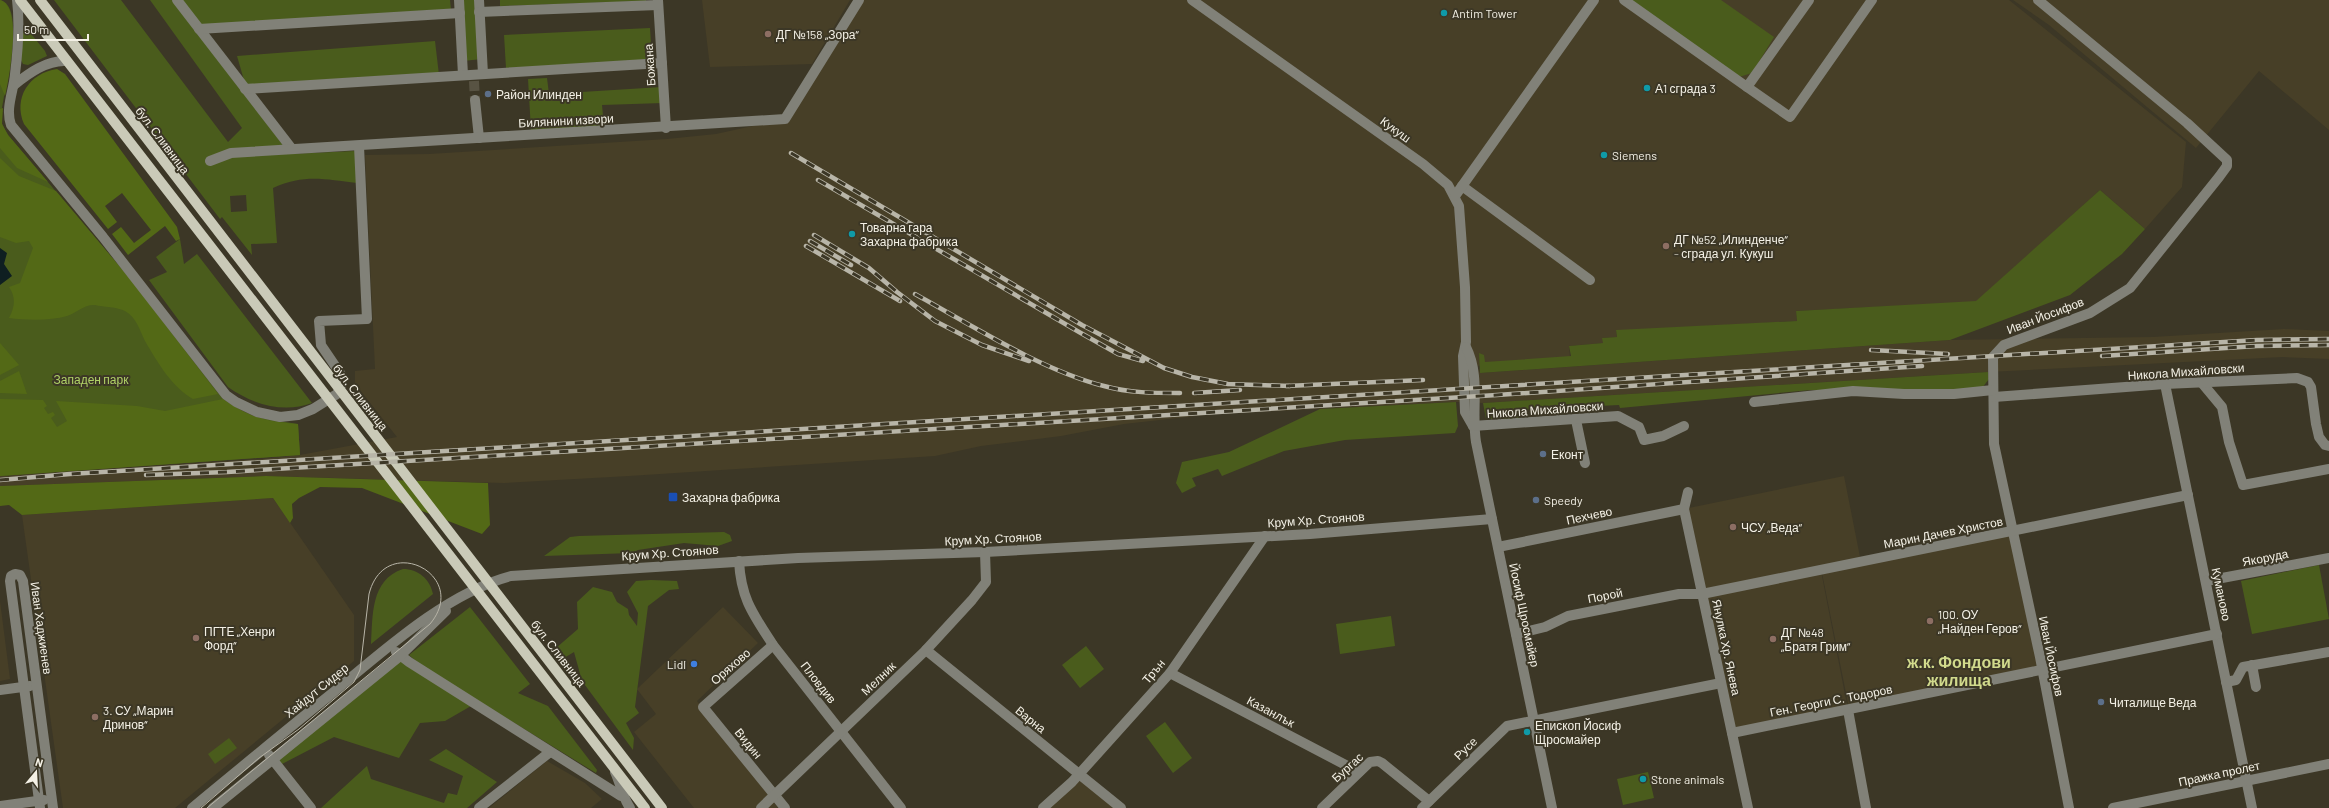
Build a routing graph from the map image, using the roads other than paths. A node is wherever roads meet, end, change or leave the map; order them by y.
1 (19, 0) edge
2 (40, 0) edge
3 (177, 0) edge
4 (459, 0) edge
5 (479, 0) edge
6 (859, 0) edge
7 (1192, 0) edge
8 (1594, 0) edge
9 (1624, 0) edge
10 (1809, 0) edge
11 (1872, 0) edge
12 (2038, 0) edge
13 (658, 2) edge
14 (479, 12) junction
15 (460, 13) junction
16 (199, 29) junction
17 (66, 62) junction
18 (662, 63) junction
19 (463, 75) junction
20 (477, 76) junction
21 (14, 85) junction
22 (1747, 87) junction
23 (245, 89) junction
24 (476, 100) tunnel mouth
25 (666, 128) junction
26 (479, 138) junction
27 (359, 146) junction
28 (292, 149) junction
29 (210, 161) dead end
30 (1462, 186) junction
31 (1455, 196) junction
32 (1590, 280) dead end
33 (2202, 383) junction
34 (2165, 384) junction
35 (1993, 394) junction
36 (1754, 402) dead end
37 (1576, 420) junction
38 (1473, 426) junction
39 (1684, 426) dead end
40 (2329, 446) edge
41 (1585, 463) dead end
42 (2329, 469) edge
43 (1688, 492) dead end
44 (2188, 495) junction
45 (1684, 509) junction
46 (1492, 519) junction
47 (2012, 532) junction
48 (1265, 536) junction
49 (1498, 547) junction
50 (986, 552) junction
51 (2329, 558) edge
52 (739, 561) junction
53 (496, 580) joint
54 (2206, 581) junction
55 (1702, 594) junction
56 (460, 596) junction
57 (1516, 634) junction
58 (2217, 634) junction
59 (773, 645) junction
60 (391, 646) junction
61 (926, 650) junction
62 (2329, 652) edge
63 (400, 656) junction
64 (2252, 665) junction
65 (2042, 671) junction
66 (1170, 673) junction
67 (2226, 682) junction
68 (1721, 683) junction
69 (37, 685) junction
70 (24, 687) junction
71 (2256, 687) dead end
72 (0, 690) edge
73 (704, 707) joint
74 (1848, 710) junction
75 (1534, 721) junction
76 (841, 731) junction
77 (1732, 733) junction
78 (264, 749) junction
79 (550, 752) junction
80 (273, 759) junction
81 (610, 761) junction
82 (2329, 764) edge
83 (1359, 772) junction
84 (1078, 774) junction
85 (2247, 781) junction
86 (774, 795) junction
87 (621, 796) junction
88 (53, 803) edge
89 (40, 804) edge
90 (1426, 804) edge
91 (0, 806) edge
92 (192, 808) edge
93 (213, 808) edge
94 (311, 808) edge
95 (479, 808) edge
96 (630, 808) edge
97 (645, 808) edge
98 (662, 808) edge
99 (761, 808) edge
100 (785, 808) edge
101 (901, 808) edge
102 (1043, 808) edge
103 (1121, 808) edge
104 (1322, 808) edge
105 (1552, 808) edge
106 (1748, 808) edge
107 (1866, 808) edge
108 (2069, 808) edge
109 (2113, 808) edge
110 (2252, 808) edge

1 - 17 main road
1 - 21 street
2 - 98 main road, бул. Сливница
3 - 16 street
4 - 15 street
5 - 14 street
6 - 25 street, Билянини извори
7 - 31 street, Кукуш
8 - 30 street
9 - 22 street
10 - 22 street
11 - 22 street
12 - 35 street, Иван Йосифов
13 - 14 street
13 - 18 street, Божана
14 - 20 street
15 - 16 street
15 - 19 street
16 - 23 street
17 - 21 street
17 - 81 main road
18 - 20 street
18 - 25 street, Божана
19 - 20 street
19 - 23 street
21 - 27 street
23 - 28 street
24 - 26 street
25 - 26 street, Билянини извори
26 - 27 street, Билянини извори
27 - 28 street, Билянини извори
28 - 29 street, Билянини извори
30 - 31 street
30 - 32 street
31 - 38 street, Кукуш
33 - 34 street, Никола Михайловски
33 - 40 street, Никола Михайловски
33 - 42 street
34 - 35 street, Никола Михайловски
34 - 44 street, Куманово
35 - 36 street, Никола Михайловски
35 - 47 street, Иван Йосифов
37 - 38 street, Никола Михайловски
37 - 39 street, Никола Михайловски
37 - 41 street
38 - 46 street, Йосиф Щросмайер
43 - 45 street, Янулка Хр. Янева
44 - 47 street, Марин Дачев Христов
44 - 54 street, Куманово
45 - 49 street, Пехчево
45 - 55 street, Янулка Хр. Янева
46 - 48 street, Крум Хр. Стоянов
46 - 49 street, Йосиф Щросмайер
47 - 55 street, Марин Дачев Христов
47 - 65 street, Иван Йосифов
48 - 50 street, Крум Хр. Стоянов
48 - 66 street, Трън
49 - 57 street, Йосиф Щросмайер
50 - 52 street, Крум Хр. Стоянов
50 - 61 street, Мелник
51 - 54 street, Якоруда
52 - 53 street, Крум Хр. Стоянов
52 - 59 street, Пловдив
53 - 56 street, Хайдут Сидер
54 - 58 street, Куманово
55 - 57 street, Порой
55 - 68 street, Янулка Хр. Янева
56 - 60 street, Хайдут Сидер
56 - 63 street, Хайдут Сидер
57 - 75 street, Йосиф Щросмайер
58 - 65 street, Ген. Георги С. Тодоров
58 - 67 street, Куманово
59 - 73 street, Оряхово
59 - 76 street, Пловдив
60 - 63 street
60 - 78 street, Хайдут Сидер
61 - 76 street, Мелник
61 - 84 street, Варна
62 - 64 street
63 - 79 street
63 - 80 street, Хайдут Сидер
64 - 67 street
64 - 71 street
65 - 74 street, Ген. Георги С. Тодоров
65 - 108 street, Иван Йосифов
66 - 83 street, Казанлък
66 - 84 street, Трън
67 - 85 street, Куманово
68 - 75 street
68 - 77 street, Янулка Хр. Янева
69 - 70 street
69 - 70 street, Иван Хаджиенев
69 - 88 street, Иван Хаджиенев
70 - 72 street
70 - 89 street, Иван Хаджиенев
73 - 86 street, Видин
74 - 77 street, Ген. Георги С. Тодоров
74 - 107 street
75 - 90 street, Русе
75 - 105 street, Йосиф Щросмайер
76 - 86 street, Мелник
76 - 101 street, Пловдив
77 - 106 street, Янулка Хр. Янева
78 - 80 street
78 - 92 street, Хайдут Сидер
79 - 87 street
79 - 95 street
80 - 93 street, Хайдут Сидер
80 - 94 street
81 - 87 street
81 - 97 main road
82 - 85 street, Пражка пролет
83 - 90 street, Бургас
83 - 104 street, Бургас
84 - 102 street, Трън
84 - 103 street, Варна
85 - 109 street, Пражка пролет
85 - 110 street, Куманово
86 - 99 street, Мелник
86 - 100 street, Видин
87 - 96 street
88 - 89 street
89 - 91 street

